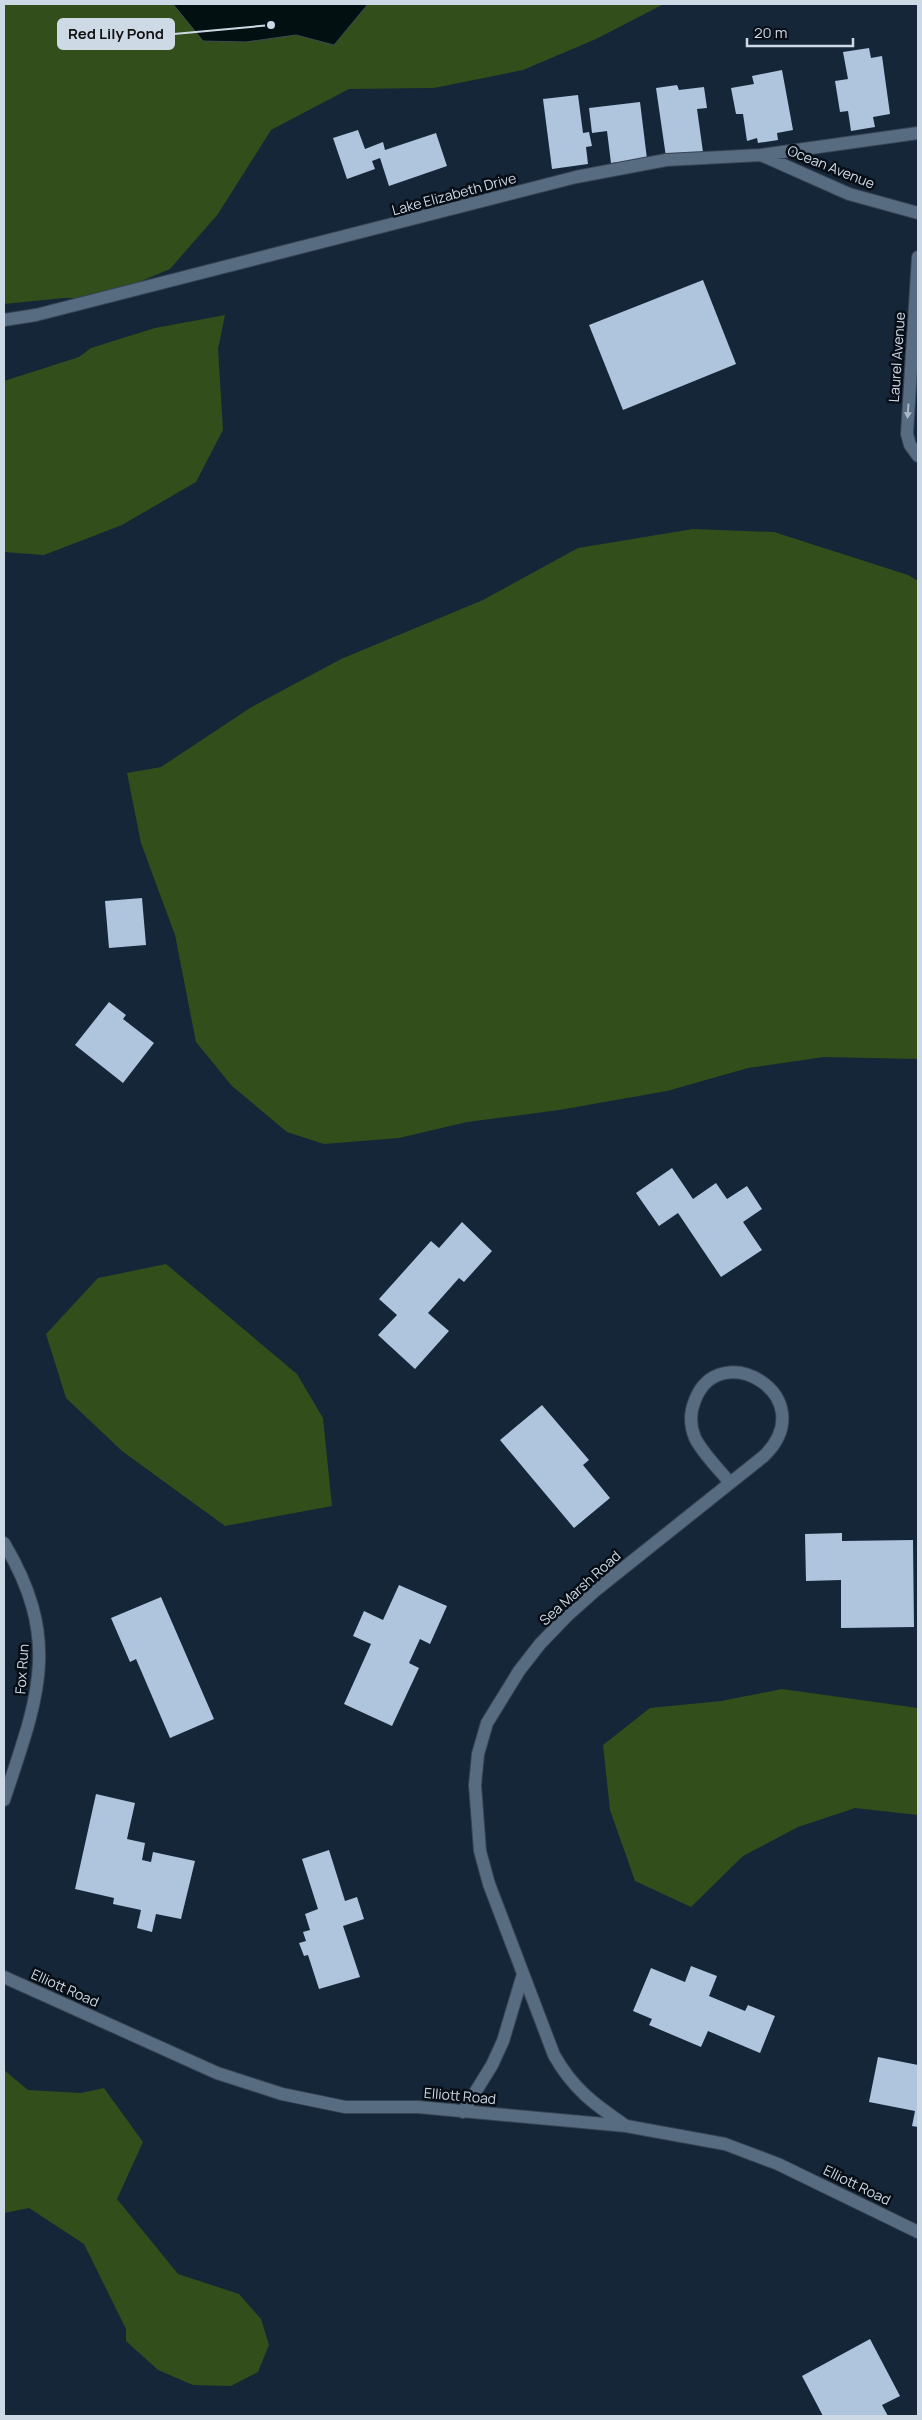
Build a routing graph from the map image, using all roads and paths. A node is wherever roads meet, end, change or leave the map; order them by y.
1 (918, 133) edge
2 (762, 155) junction
3 (918, 213) edge
4 (918, 257) edge
5 (4, 320) edge
6 (918, 456) edge
7 (730, 1483) junction
8 (4, 1543) edge
9 (4, 1800) edge
10 (523, 1974) junction
11 (4, 1977) edge
12 (463, 2112) junction
13 (626, 2126) junction
14 (918, 2232) edge

1 - 2 street, Lake Elizabeth Drive
2 - 3 street, Ocean Avenue
2 - 5 street, Lake Elizabeth Drive
4 -> 6 street, Laurel Avenue
7 - 7 street, Sea Marsh Road
7 - 10 street, Sea Marsh Road
8 - 9 street, Fox Run
10 - 12 street
10 - 13 street, Sea Marsh Road
11 - 12 street, Elliott Road
12 - 13 street, Elliott Road
13 - 14 street, Elliott Road

